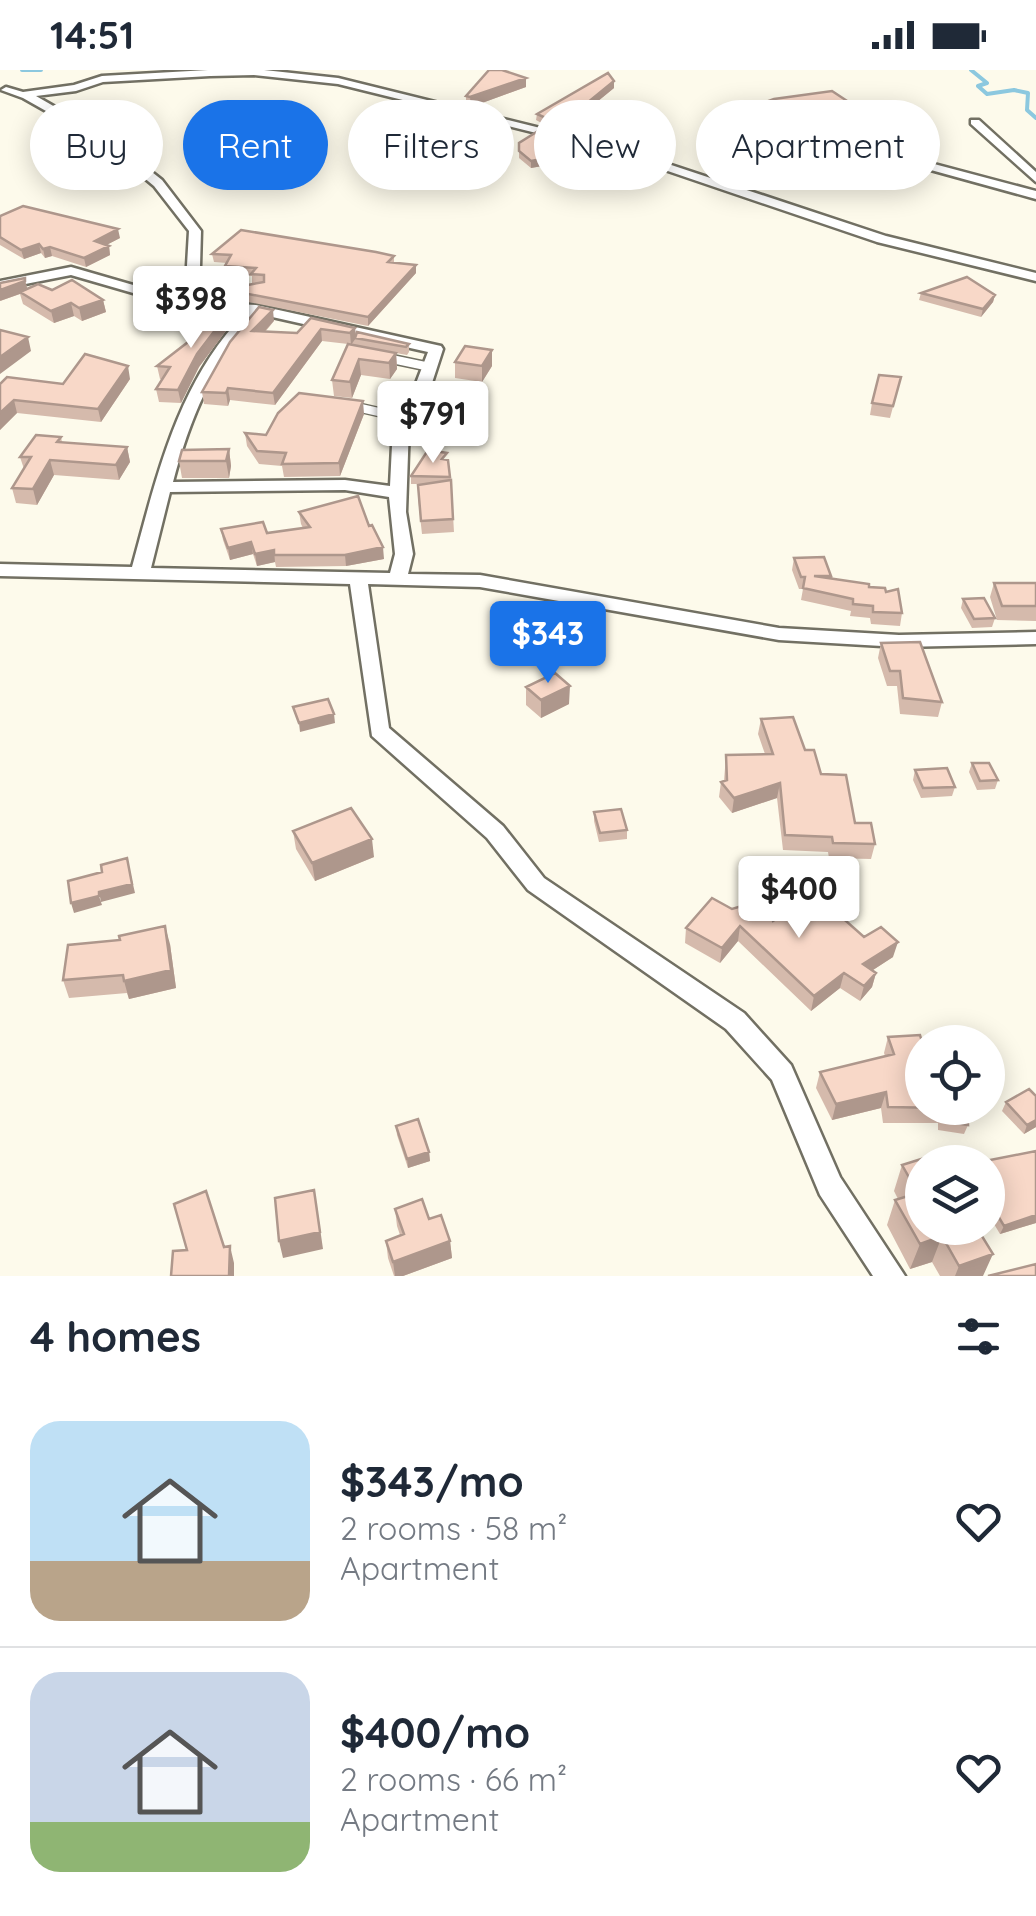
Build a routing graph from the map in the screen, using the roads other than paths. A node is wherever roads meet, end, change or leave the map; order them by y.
1 (6, 90) dead end
2 (22, 95) junction
3 (975, 122) dead end
4 (940, 170) edge
5 (1036, 178) edge
6 (1036, 196) edge
7 (1036, 277) edge
8 (0, 286) edge
9 (192, 306) junction
10 (256, 309) junction
11 (382, 358) edge
12 (430, 366) junction
13 (335, 404) edge
14 (405, 418) junction
15 (163, 486) junction
16 (399, 493) junction
17 (0, 570) edge
18 (140, 574) junction
19 (358, 576) junction
20 (398, 578) junction
21 (1036, 638) edge
22 (890, 1276) edge

1 - 2 street
2 - 7 street
2 - 9 street
3 - 5 street
4 - 6 street
8 - 9 street
9 - 10 street
10 - 12 street
10 - 15 street
11 - 12 lane
12 - 14 street
13 - 14 lane
14 - 16 street
15 - 16 street
15 - 18 street
16 - 20 street
17 - 18 street
18 - 19 street
19 - 20 street
19 - 22 street
20 - 21 street

